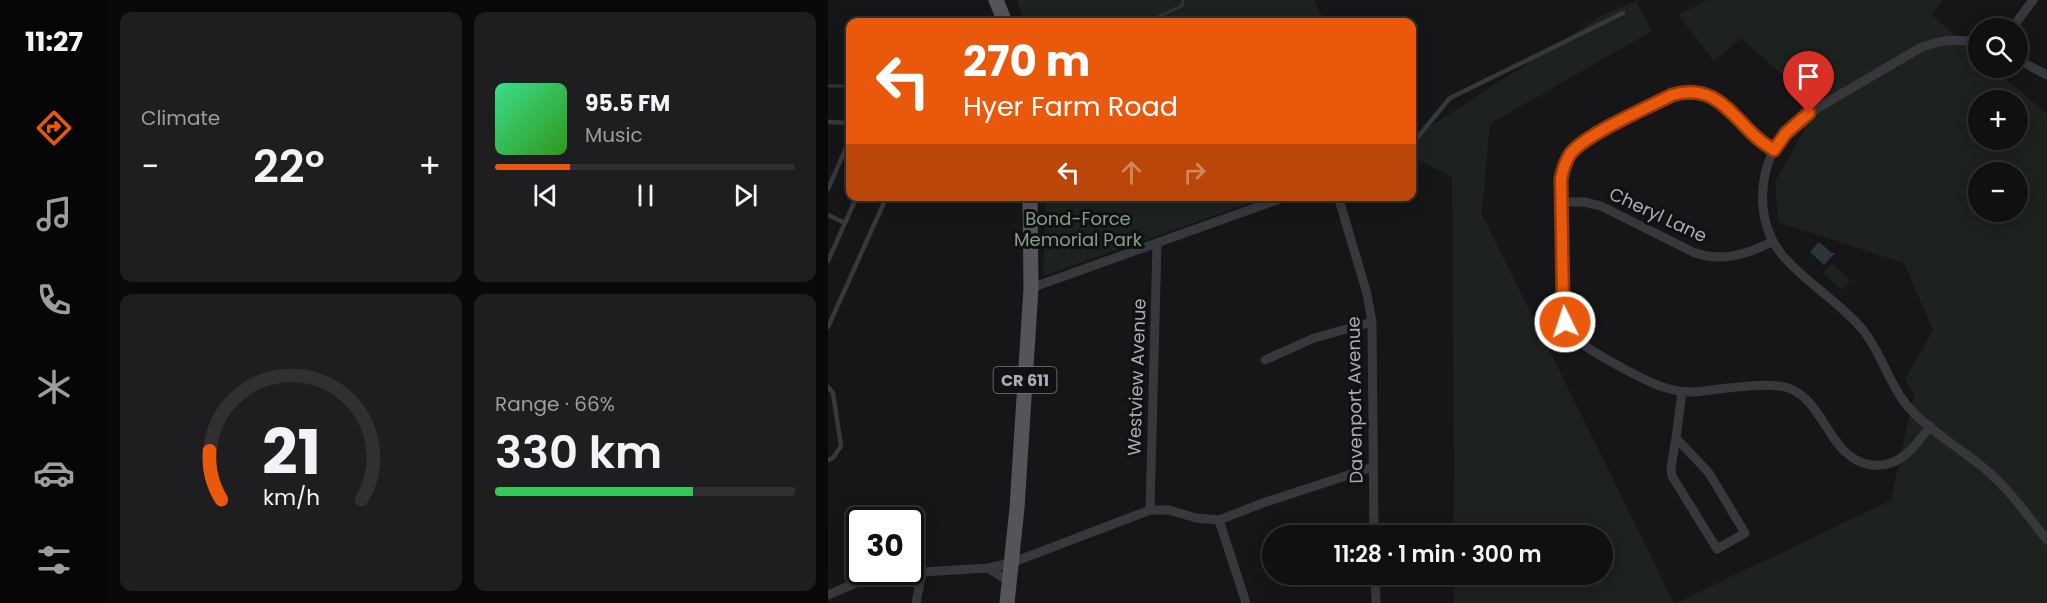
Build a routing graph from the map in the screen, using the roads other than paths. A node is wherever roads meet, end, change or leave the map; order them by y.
1 (996, 0) edge
2 (2033, 0) edge
3 (1623, 13) dead end
4 (1003, 18) edge
5 (2020, 18) edge
6 (1968, 42) edge
7 (2028, 65) edge
8 (2047, 75) edge
9 (846, 123) edge
10 (829, 124) edge
11 (1416, 139) edge
12 (846, 148) edge
13 (1774, 150) junction
14 (828, 189) edge
15 (855, 201) edge
16 (885, 201) edge
17 (1030, 201) edge
18 (1274, 201) edge
19 (1339, 201) edge
20 (1561, 202) junction
21 (828, 214) edge
22 (845, 223) junction
23 (1773, 241) junction
24 (1157, 244) junction
25 (828, 261) edge
26 (1031, 288) junction
27 (1372, 322) junction
28 (828, 327) edge
29 (1265, 360) dead end
30 (828, 387) edge
31 (1682, 392) junction
32 (1930, 426) junction
33 (1676, 438) junction
34 (828, 460) edge
35 (1373, 467) junction
36 (1150, 510) junction
37 (1219, 520) junction
38 (1374, 525) edge
39 (2047, 540) edge
40 (1011, 562) junction
41 (988, 568) junction
42 (924, 572) edge
43 (1010, 582) junction
44 (852, 585) edge
45 (919, 585) edge
46 (1375, 585) edge
47 (828, 595) edge
48 (916, 603) edge
49 (1008, 603) edge
50 (1246, 603) edge
51 (1376, 603) edge

1 - 4 main road
2 - 5 street
3 - 11 lane
6 - 13 street
7 - 8 street
9 - 10 lane
12 - 14 lane
13 - 20 street
13 - 23 street
15 - 22 lane
16 - 28 lane
17 - 26 main road, CR 611
18 - 24 street
19 - 27 street, Davenport Avenue
20 - 23 street, Cheryl Lane
20 - 31 street
21 - 22 lane
22 - 25 lane
23 - 32 street
24 - 26 street
24 - 36 street, Westview Avenue
26 - 40 main road, CR 611
27 - 29 street
27 - 35 street, Davenport Avenue
30 - 34 lane
31 - 32 street
31 - 33 street
32 - 39 street
33 - 33 street
35 - 37 street
35 - 38 street, Davenport Avenue
36 - 37 street
36 - 40 street
37 - 50 street
40 - 41 street
40 - 43 main road, CR 611
41 - 42 street
41 - 43 street
43 - 49 main road, CR 611
44 - 47 street
45 - 48 street
46 - 51 street

